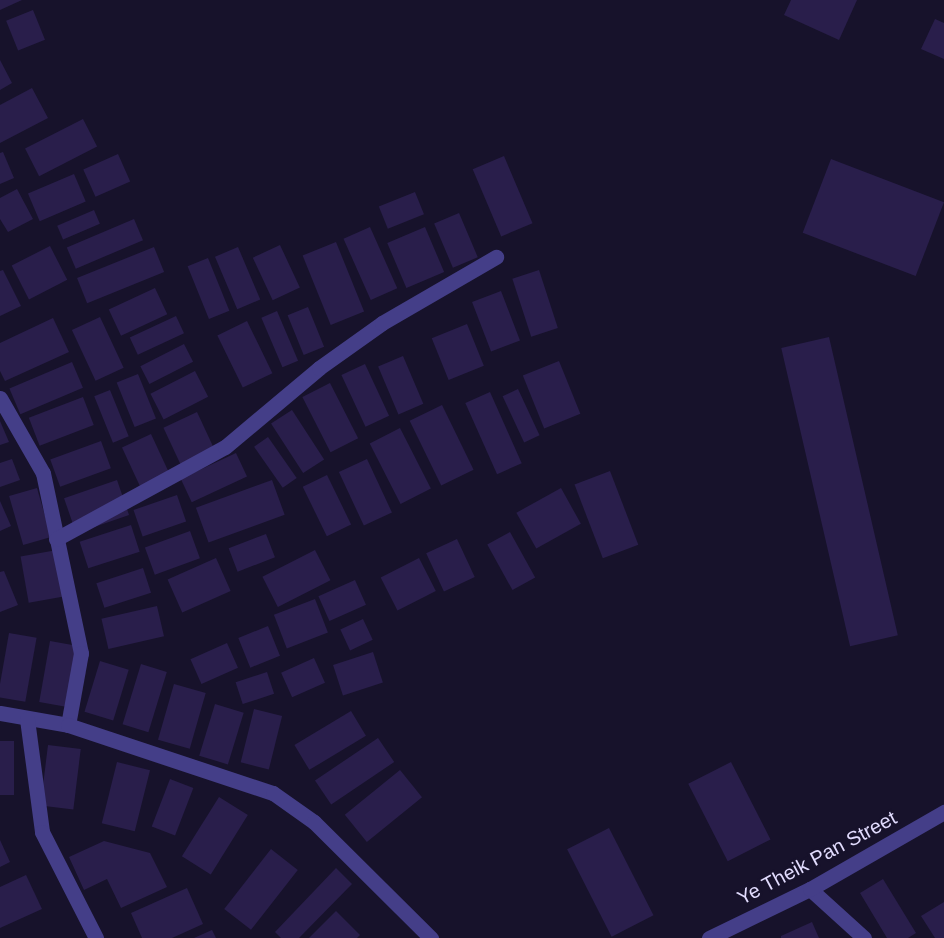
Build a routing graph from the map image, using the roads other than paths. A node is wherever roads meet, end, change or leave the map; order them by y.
1 (496, 257) dead end
2 (0, 398) edge
3 (56, 539) junction
4 (0, 713) edge
5 (27, 718) junction
6 (68, 725) junction
7 (944, 812) edge
8 (810, 889) junction
9 (96, 938) edge
10 (431, 938) edge
11 (711, 938) edge
12 (864, 938) edge

1 - 3 street
2 - 3 street
3 - 6 street
4 - 5 street
5 - 6 street
5 - 9 street
6 - 10 street
7 - 8 street, Ye Theik Pan Street
8 - 11 street, Ye Theik Pan Street
8 - 12 street

